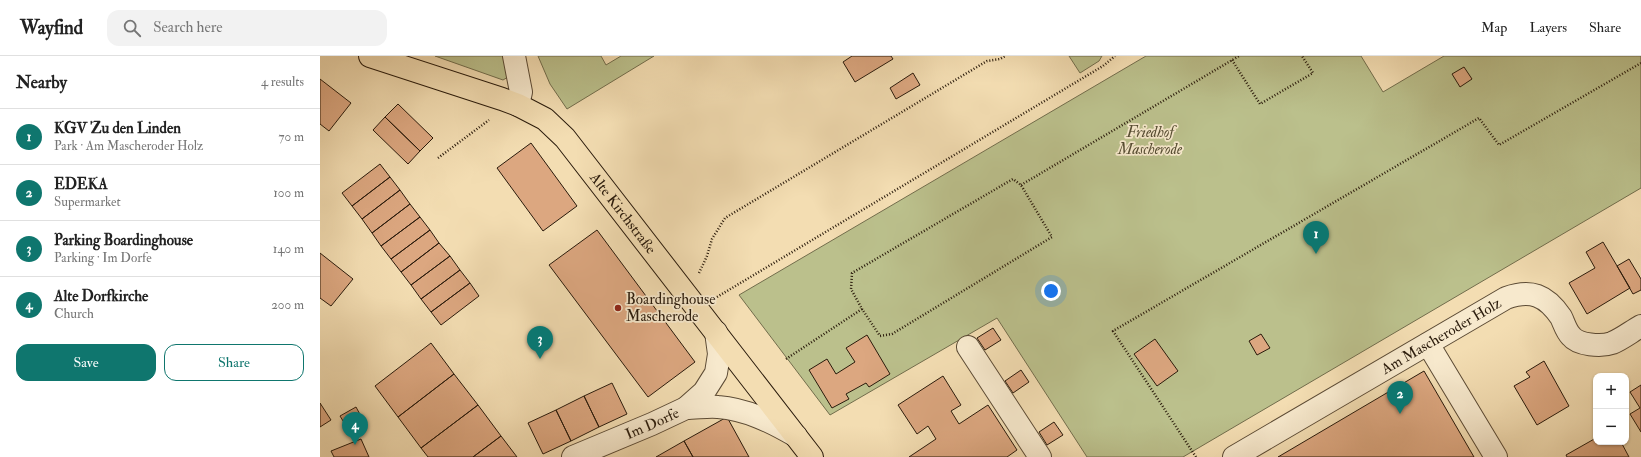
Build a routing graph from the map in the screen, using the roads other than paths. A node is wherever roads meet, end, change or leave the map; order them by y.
1 (370, 56) edge
2 (514, 56) edge
3 (510, 102) junction
4 (1641, 326) edge
5 (716, 332) junction
6 (1428, 344) junction
7 (968, 347) dead end
8 (686, 408) junction
9 (796, 436) junction
10 (573, 457) edge
11 (812, 457) edge
12 (1040, 457) edge
13 (1234, 457) edge
14 (1496, 457) edge

1 - 3 main road, Alte Kirchstraße
2 - 3 street
3 - 5 main road, Alte Kirchstraße
4 - 6 street, Am Mascheroder Holz
5 - 8 street, Im Dorfe
5 - 9 main road, Alte Kirchstraße
6 - 13 street, Am Mascheroder Holz
6 - 14 street
7 - 12 street
8 - 9 street, Im Dorfe
8 - 10 street, Im Dorfe
9 - 11 main road, Alte Kirchstraße

